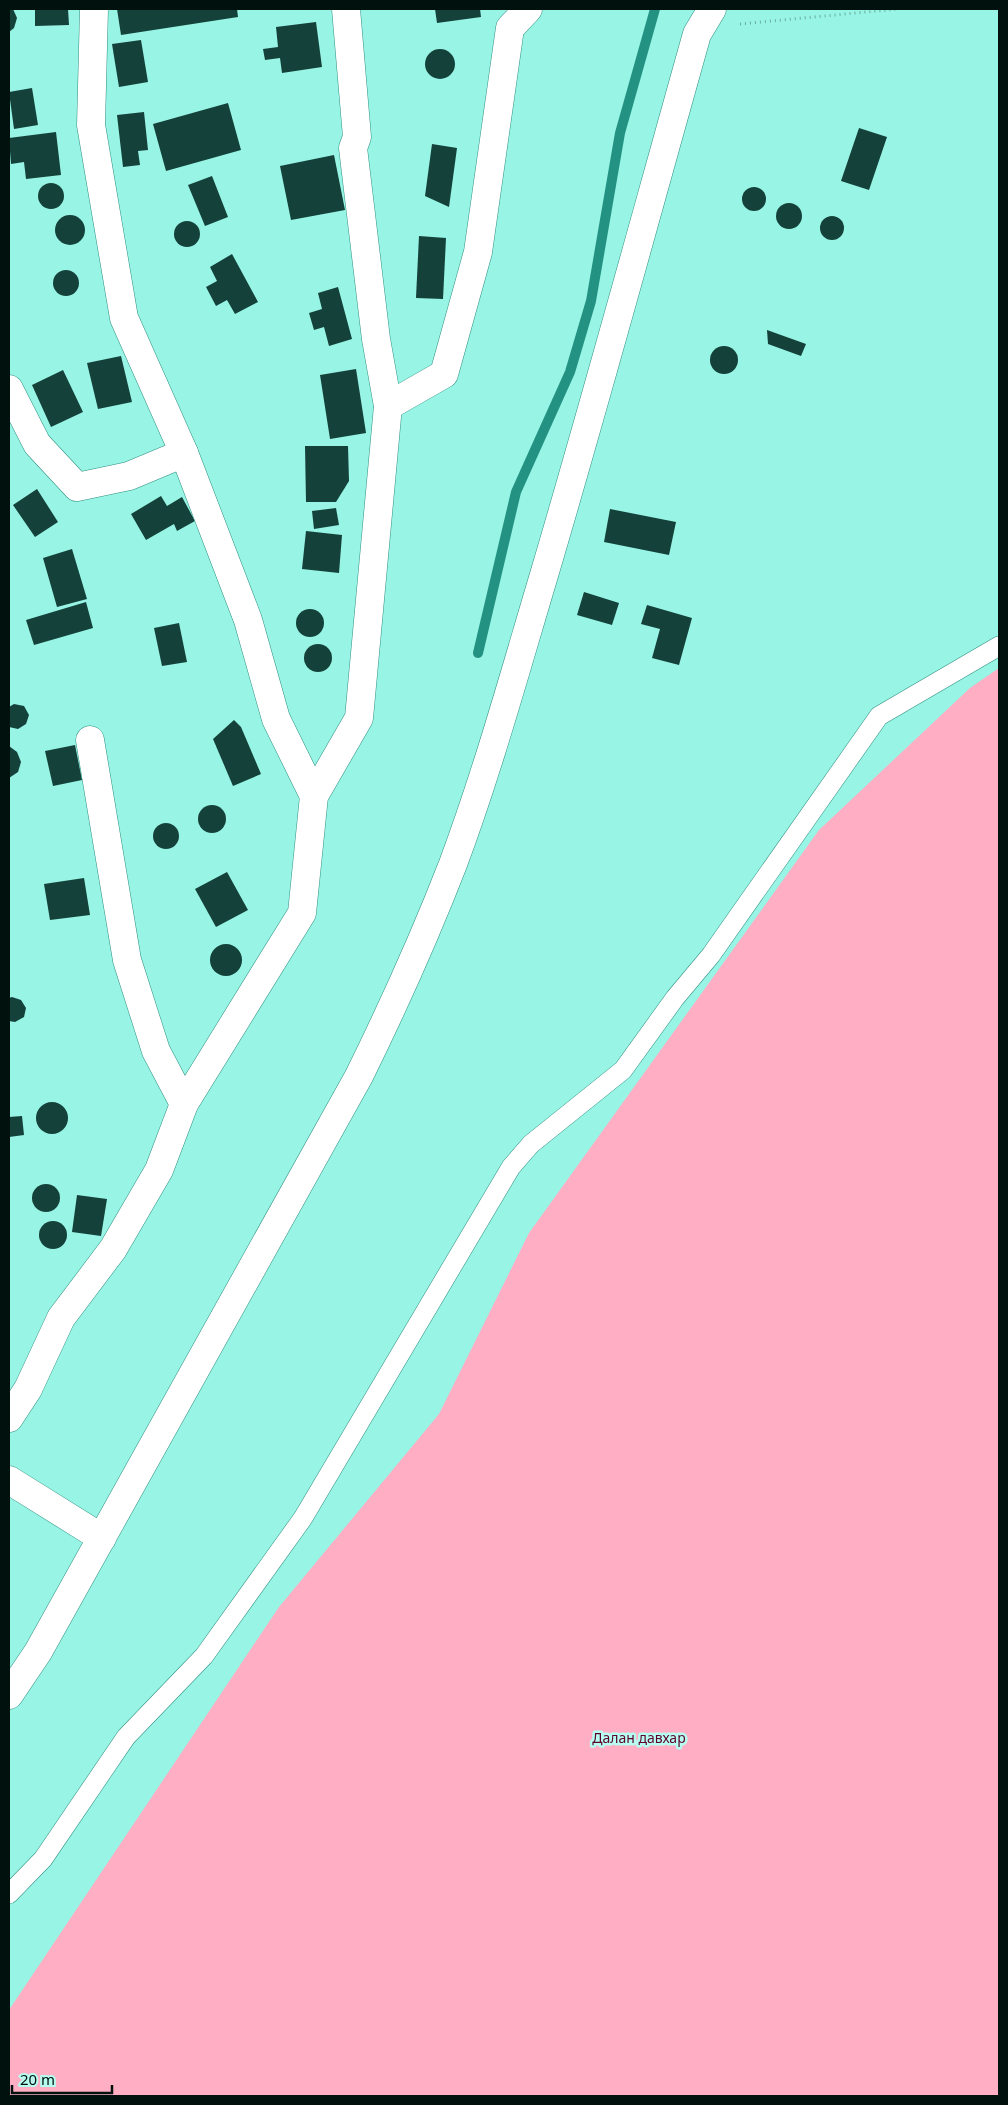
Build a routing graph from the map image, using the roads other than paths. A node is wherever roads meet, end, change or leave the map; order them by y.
1 (94, 9) edge
2 (346, 9) edge
3 (528, 9) edge
4 (712, 9) edge
5 (9, 389) edge
6 (388, 406) junction
7 (184, 453) junction
8 (999, 646) edge
9 (90, 740) dead end
10 (314, 796) junction
11 (184, 1104) junction
12 (9, 1418) edge
13 (9, 1480) edge
14 (102, 1538) junction
15 (9, 1695) edge
16 (9, 1894) edge

1 - 7 street
2 - 6 street
3 - 6 street
4 - 14 street
5 - 7 street
6 - 10 street
7 - 10 street
8 - 16 lane
9 - 11 street
10 - 11 street
11 - 12 street
13 - 14 street
14 - 15 street

